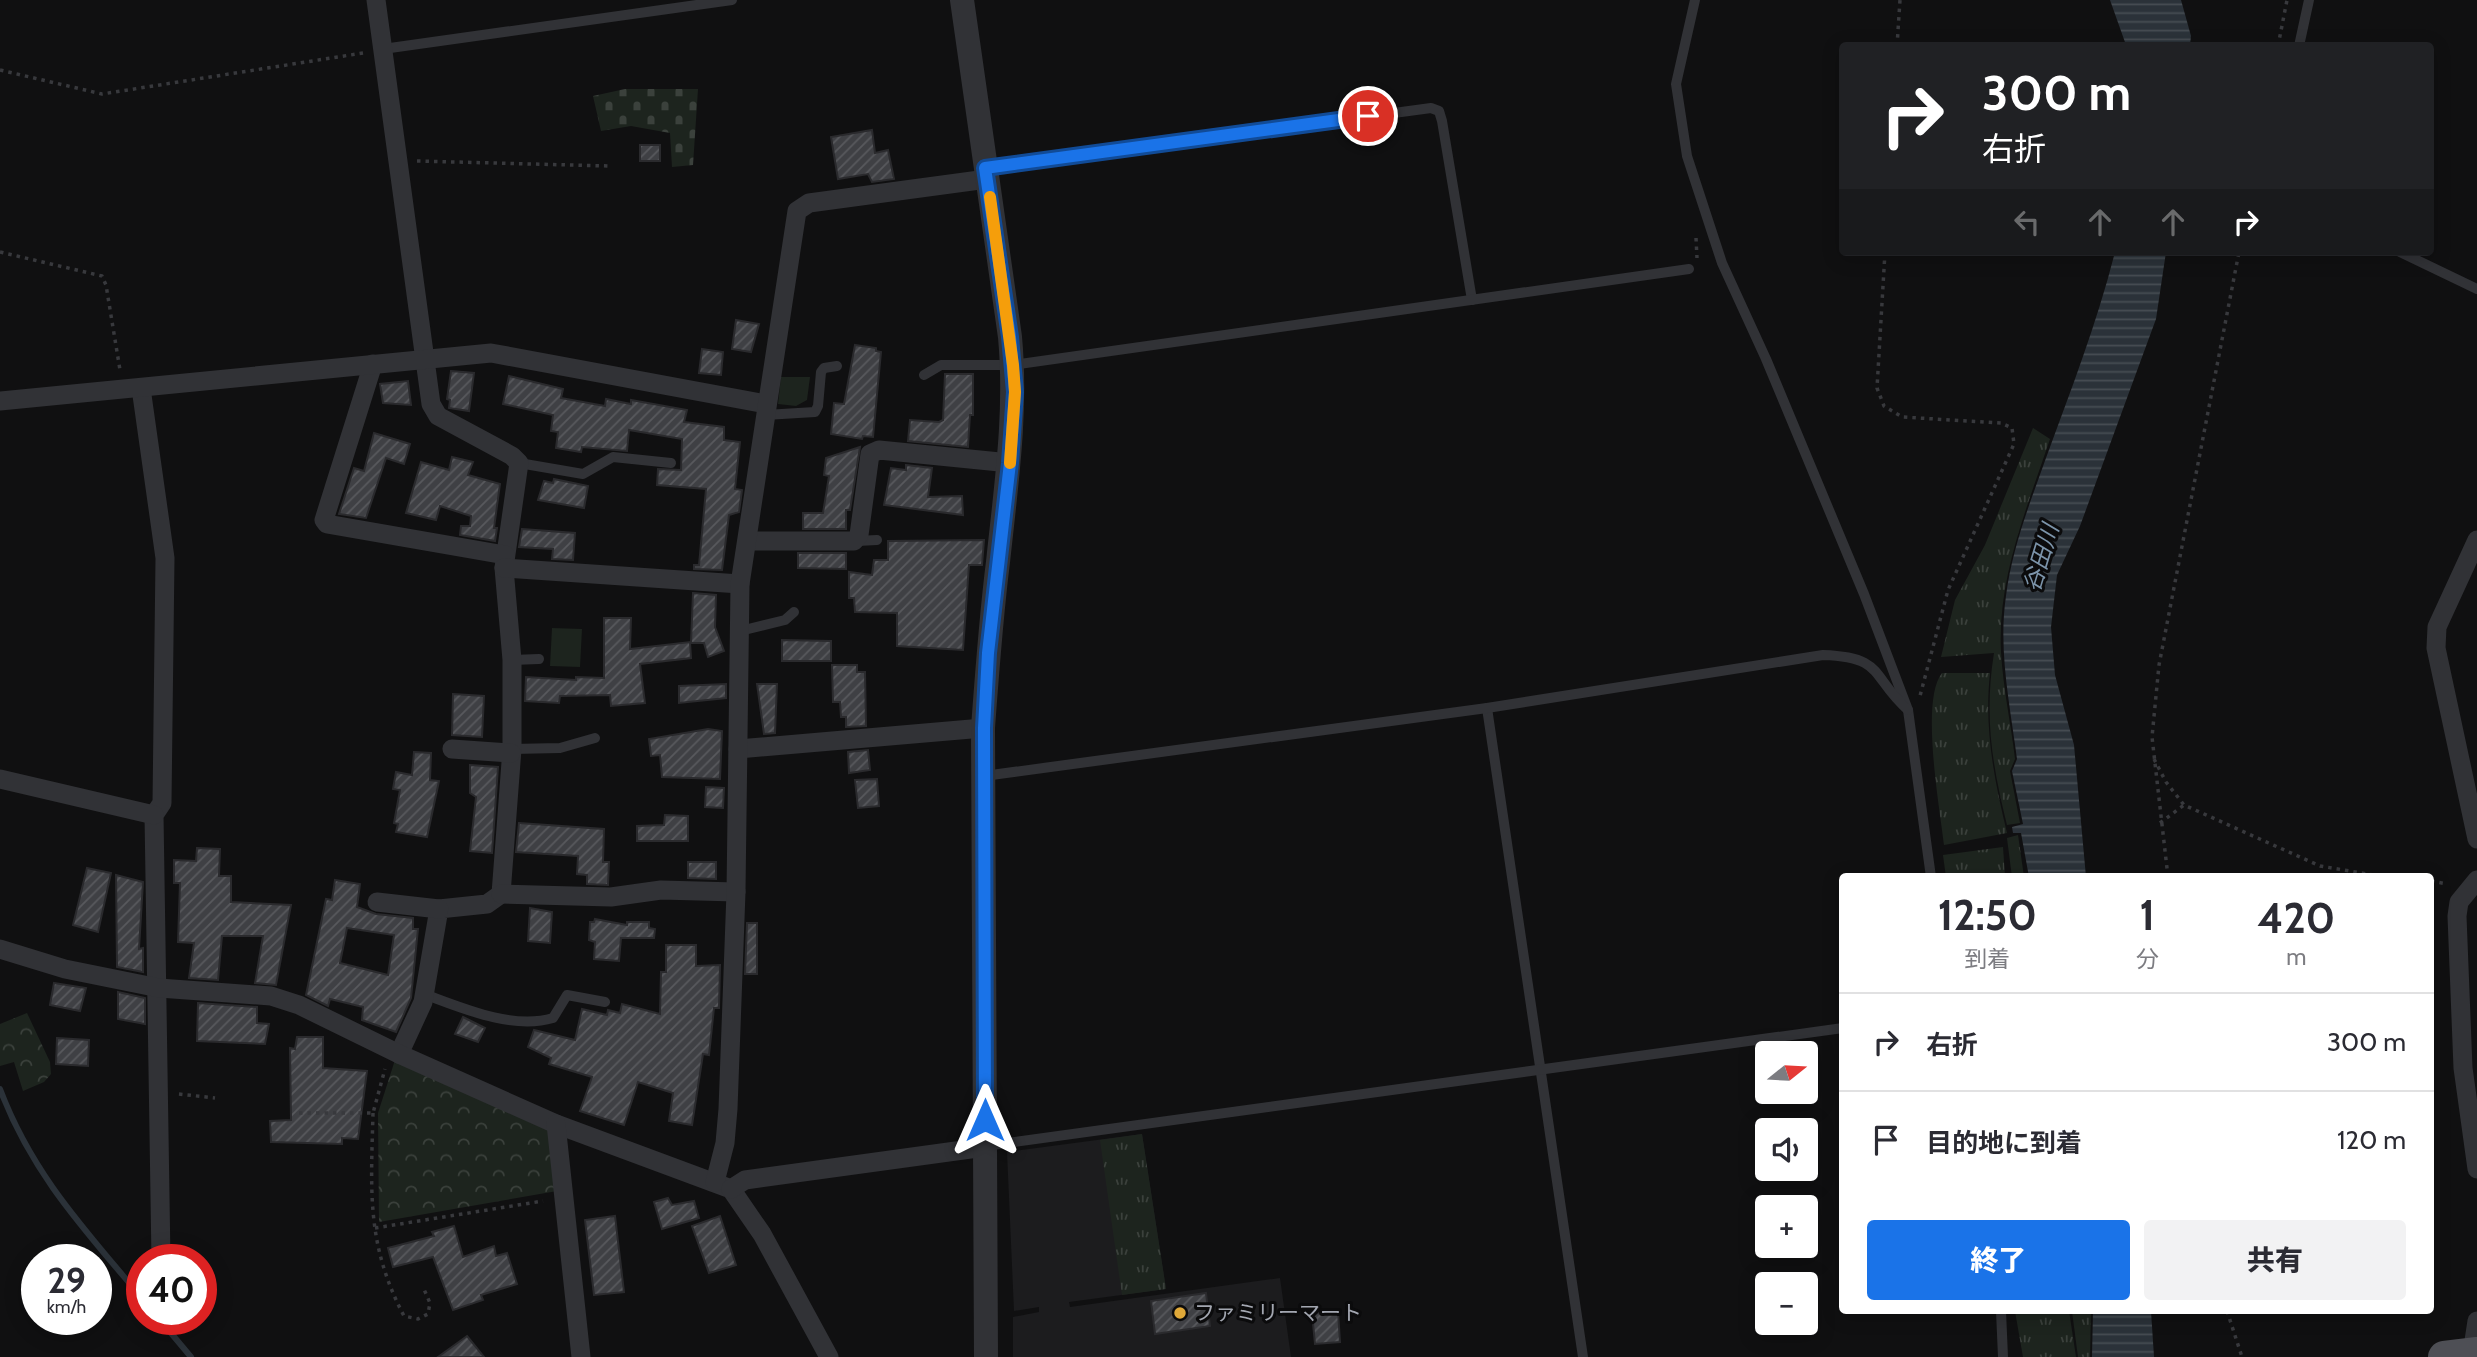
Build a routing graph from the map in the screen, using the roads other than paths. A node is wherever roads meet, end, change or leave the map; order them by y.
1 (376, 0) edge
2 (733, 0) edge
3 (962, 0) edge
4 (1695, 0) edge
5 (2309, 0) edge
6 (2301, 42) edge
7 (383, 49) junction
8 (986, 173) junction
9 (2408, 256) edge
10 (1689, 269) dead end
11 (2477, 289) edge
12 (1472, 300) junction
13 (424, 359) junction
14 (373, 364) junction
15 (1013, 365) junction
16 (836, 366) dead end
17 (924, 375) dead end
18 (132, 389) junction
19 (0, 401) edge
20 (766, 409) junction
21 (671, 463) dead end
22 (1010, 463) junction
23 (519, 464) junction
24 (877, 540) dead end
25 (2477, 540) edge
26 (747, 541) junction
27 (854, 541) junction
28 (505, 562) junction
29 (740, 584) junction
30 (794, 612) dead end
31 (740, 631) junction
32 (539, 659) dead end
33 (512, 660) junction
34 (1486, 708) junction
35 (1908, 710) junction
36 (984, 728) junction
37 (595, 738) dead end
38 (453, 749) dead end
39 (738, 749) junction
40 (512, 751) junction
41 (984, 776) junction
42 (0, 779) edge
43 (154, 815) junction
44 (2477, 839) edge
45 (1930, 873) edge
46 (2477, 880) edge
47 (736, 892) junction
48 (501, 894) junction
49 (377, 902) dead end
50 (439, 909) junction
51 (0, 949) edge
52 (159, 988) junction
53 (424, 994) junction
54 (605, 1002) dead end
55 (1839, 1029) edge
56 (395, 1052) junction
57 (1538, 1069) junction
58 (556, 1124) junction
59 (985, 1147) junction
60 (2477, 1169) edge
61 (723, 1186) junction
62 (161, 1244) edge
63 (2001, 1314) edge
64 (2477, 1321) edge
65 (2463, 1355) edge
66 (581, 1357) edge
67 (829, 1357) edge
68 (986, 1357) edge
69 (1583, 1357) edge
70 (2003, 1357) edge

1 - 7 street
2 - 7 lane
3 - 8 street
4 - 35 lane
5 - 6 lane
7 - 13 street
8 - 12 lane
8 - 15 street
8 - 20 street
9 - 11 lane
10 - 12 lane
12 - 15 lane
13 - 14 street
13 - 20 street
13 - 23 street
14 - 18 street
14 - 28 street
15 - 17 lane
15 - 22 street
16 - 20 lane
18 - 19 street
18 - 43 street
20 - 26 street
21 - 23 lane
22 - 27 street
22 - 36 street
23 - 28 street
24 - 27 lane
25 - 44 street
26 - 27 street
26 - 29 street
28 - 29 street
28 - 33 street
29 - 31 street
30 - 31 lane
31 - 39 street
32 - 33 lane
33 - 40 street
34 - 35 lane
34 - 41 lane
34 - 57 lane
35 - 45 lane
36 - 39 street
36 - 41 street
37 - 40 lane
38 - 40 street
39 - 47 street
40 - 48 street
41 - 59 street
42 - 43 street
43 - 52 street
46 - 60 street
47 - 48 street
47 - 61 street
48 - 50 street
49 - 50 street
50 - 53 street
51 - 52 street
52 - 56 street
52 - 62 street
53 - 54 lane
53 - 56 street
55 - 57 lane
56 - 58 street
57 - 59 lane
57 - 69 lane
58 - 61 street
58 - 66 street
59 - 61 street
59 - 68 street
61 - 67 street
63 - 70 lane
64 - 65 street

